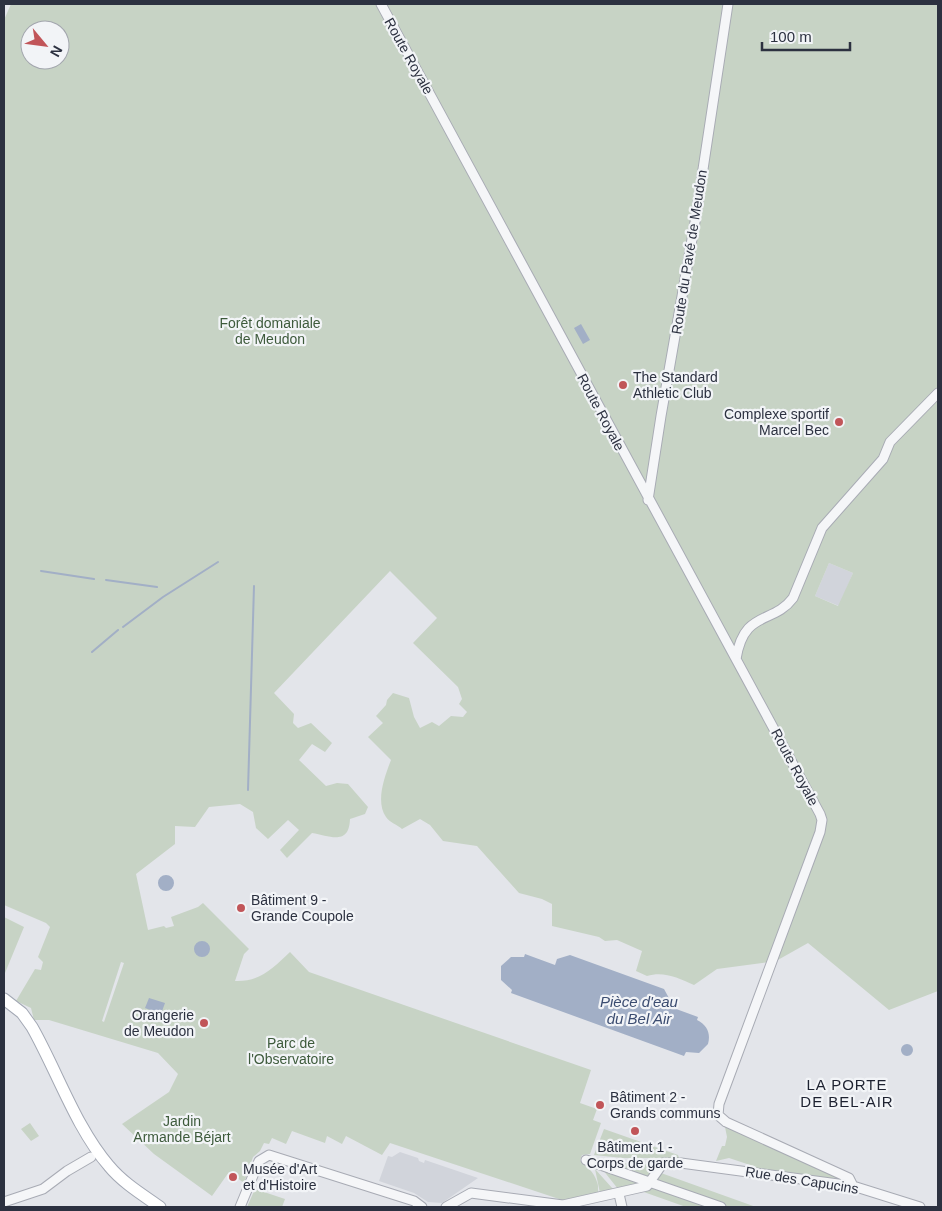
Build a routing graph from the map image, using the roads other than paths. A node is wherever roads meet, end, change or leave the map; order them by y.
1 (380, 4) edge
2 (728, 4) edge
3 (938, 393) edge
4 (648, 500) junction
5 (736, 659) junction
6 (4, 999) edge
7 (91, 1157) dead end
8 (586, 1160) dead end
9 (651, 1182) junction
10 (853, 1186) junction
11 (618, 1194) junction
12 (4, 1202) edge
13 (509, 1203) edge
14 (160, 1207) edge
15 (240, 1207) edge
16 (422, 1207) edge
17 (446, 1207) edge
18 (622, 1207) edge
19 (721, 1207) edge
20 (920, 1207) edge

1 - 4 street, Route Royale
2 - 4 street, Route du Pavé de Meudon
3 - 5 street
4 - 5 street, Route Royale
5 - 10 street, Route Royale
6 - 14 main road
7 - 12 street
8 - 9 street
9 - 10 street, Rue des Capucins
9 - 11 street
9 - 19 street
10 - 20 street, Rue des Capucins
11 - 13 street
11 - 18 street
13 - 17 street
15 - 16 street

